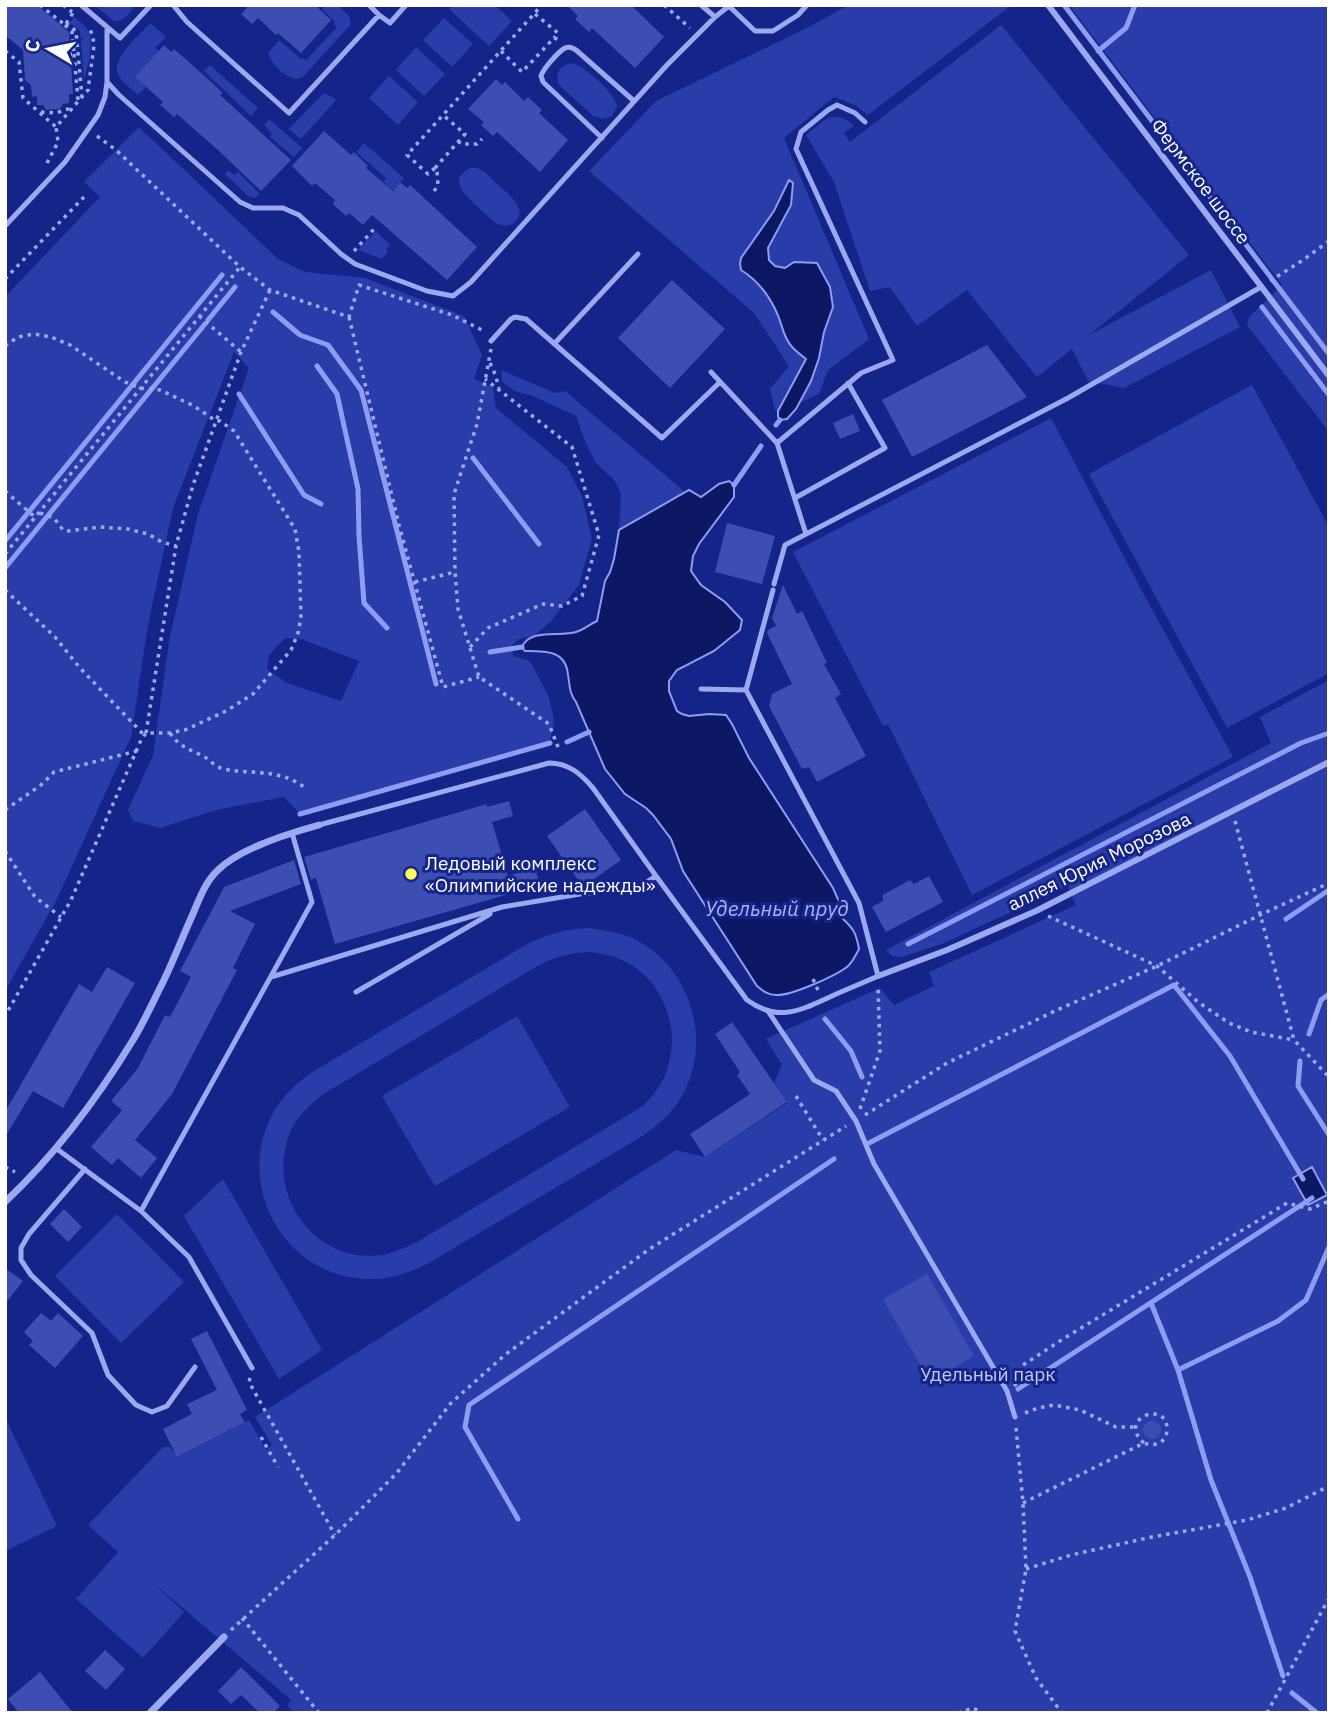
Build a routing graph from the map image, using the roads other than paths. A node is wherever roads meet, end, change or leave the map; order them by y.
1 (81, 5) edge
2 (151, 5) edge
3 (173, 5) edge
4 (369, 5) edge
5 (406, 5) edge
6 (701, 5) edge
7 (807, 5) edge
8 (1048, 5) edge
9 (379, 15) junction
10 (715, 17) junction
11 (107, 27) junction
12 (107, 82) junction
13 (634, 101) junction
14 (865, 122) dead end
15 (602, 138) junction
16 (5, 226) edge
17 (638, 254) dead end
18 (1261, 287) junction
19 (491, 341) road end
20 (554, 344) junction
21 (711, 372) dead end
22 (1329, 376) edge
23 (720, 382) junction
24 (848, 383) junction
25 (777, 443) junction
26 (795, 498) junction
27 (806, 534) junction
28 (701, 689) dead end
29 (746, 690) junction
30 (1329, 762) edge
31 (319, 825) joint
32 (292, 833) junction
33 (656, 876) junction
34 (498, 909) junction
35 (878, 976) junction
36 (270, 977) junction
37 (356, 992) dead end
38 (768, 1011) junction
39 (57, 1149) junction
40 (85, 1169) junction
41 (5, 1202) edge
42 (141, 1211) junction
43 (195, 1367) dead end
44 (252, 1368) road end
45 (1015, 1417) road end
46 (224, 1637) road end
47 (150, 1713) edge

1 - 11 lane
2 - 11 lane
3 - 9 lane
4 - 9 lane
5 - 9 lane
6 - 10 lane
7 - 10 lane
8 - 18 street, Фермское шоссе
10 - 13 lane
11 - 12 lane
12 - 15 lane
12 - 16 lane
13 - 15 lane
13 - 15 lane
14 - 24 lane
17 - 20 lane
18 - 22 street, Фермское шоссе
18 - 27 lane
19 - 20 lane
20 - 23 lane
21 - 23 lane
23 - 25 lane
24 - 25 lane
24 - 26 lane
25 - 26 lane
26 - 27 lane
27 - 29 lane
28 - 29 lane
29 - 35 lane
30 - 35 street, аллея Юрия Морозова
31 - 32 street
31 - 33 lane
32 - 36 lane
32 - 39 street
33 - 34 lane
33 - 38 lane
34 - 36 lane
34 - 37 lane
35 - 38 lane
36 - 42 lane
38 - 45 lane
39 - 40 lane
39 - 41 street
40 - 42 lane
40 - 43 lane
42 - 44 lane
46 - 47 street

